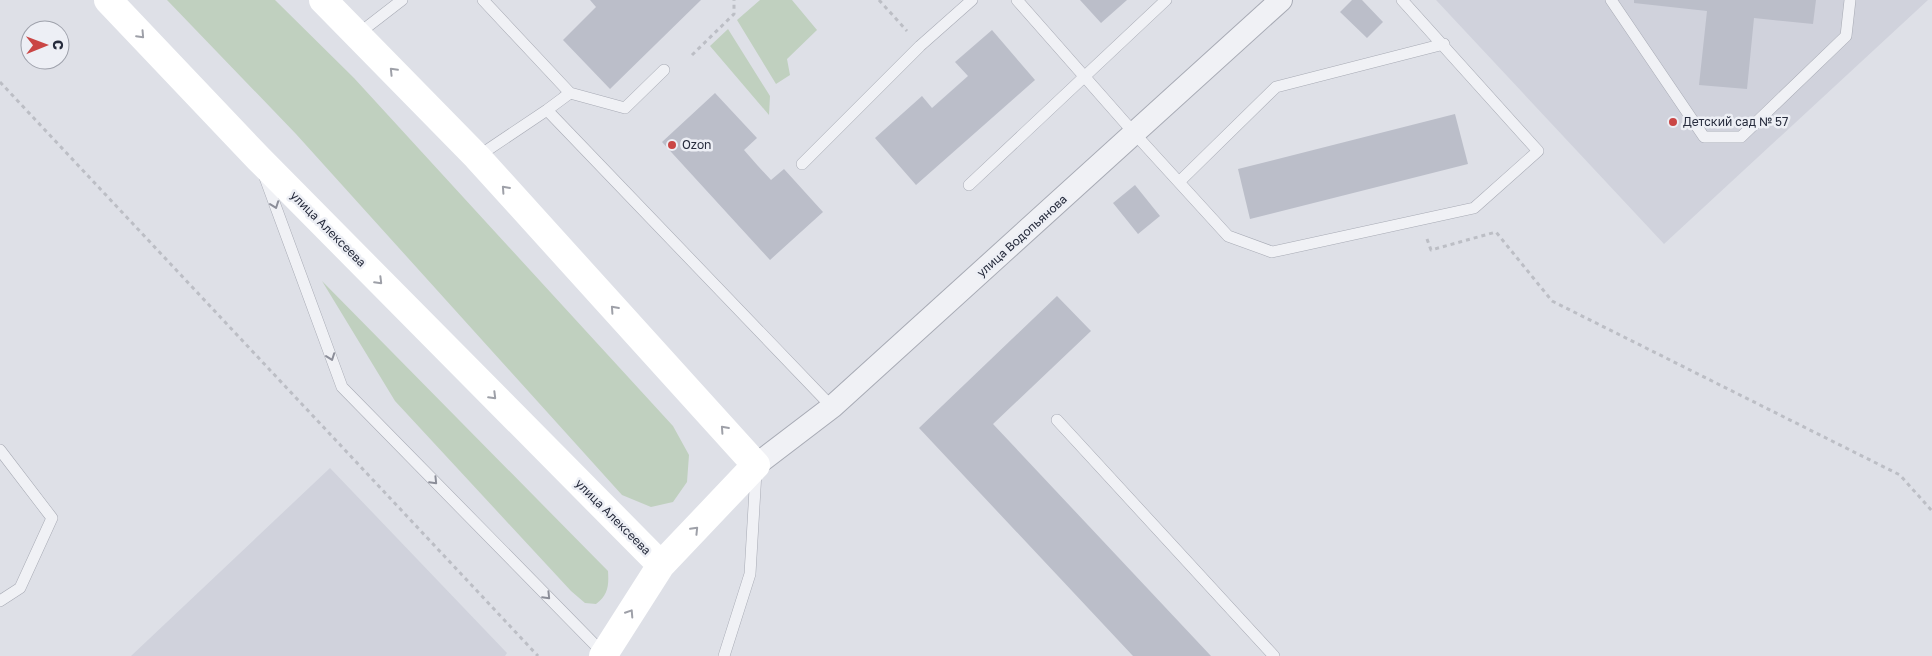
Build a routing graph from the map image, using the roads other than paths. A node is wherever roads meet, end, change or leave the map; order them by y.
1 (108, 0) edge
2 (323, 0) edge
3 (402, 0) edge
4 (483, 0) edge
5 (972, 0) edge
6 (1017, 0) edge
7 (1166, 0) edge
8 (1281, 0) edge
9 (1402, 0) edge
10 (1611, 0) edge
11 (1850, 0) edge
12 (358, 34) junction
13 (1444, 44) junction
14 (664, 70) dead end
15 (1085, 76) junction
16 (570, 93) junction
17 (547, 110) junction
18 (1135, 134) junction
19 (476, 157) junction
20 (259, 159) junction
21 (802, 164) dead end
22 (1179, 182) junction
23 (970, 186) dead end
24 (832, 407) junction
25 (1057, 420) dead end
26 (0, 450) edge
27 (756, 465) junction
28 (661, 565) junction
29 (0, 601) edge
30 (603, 655) edge
31 (724, 656) edge
32 (1274, 656) edge

1 -> 20 street, улица Алексеева
2 - 12 street
3 - 12 lane
4 - 16 lane
5 - 21 lane
6 - 15 lane
7 - 15 lane
8 - 18 street, улица Водопьянова
9 - 13 lane
10 - 11 lane
19 -> 12 street
13 - 22 lane
13 - 22 lane
14 - 16 lane
15 - 18 lane
15 - 23 lane
16 - 17 lane
17 - 19 lane
17 - 24 lane
18 - 22 lane
18 - 24 street, улица Водопьянова
27 -> 19 street
20 -> 28 street, улица Алексеева
20 -> 30 lane
24 - 27 street, улица Водопьянова
25 - 32 lane
26 - 29 lane
28 -> 27 street, улица Алексеева
27 - 31 lane
30 -> 28 street

